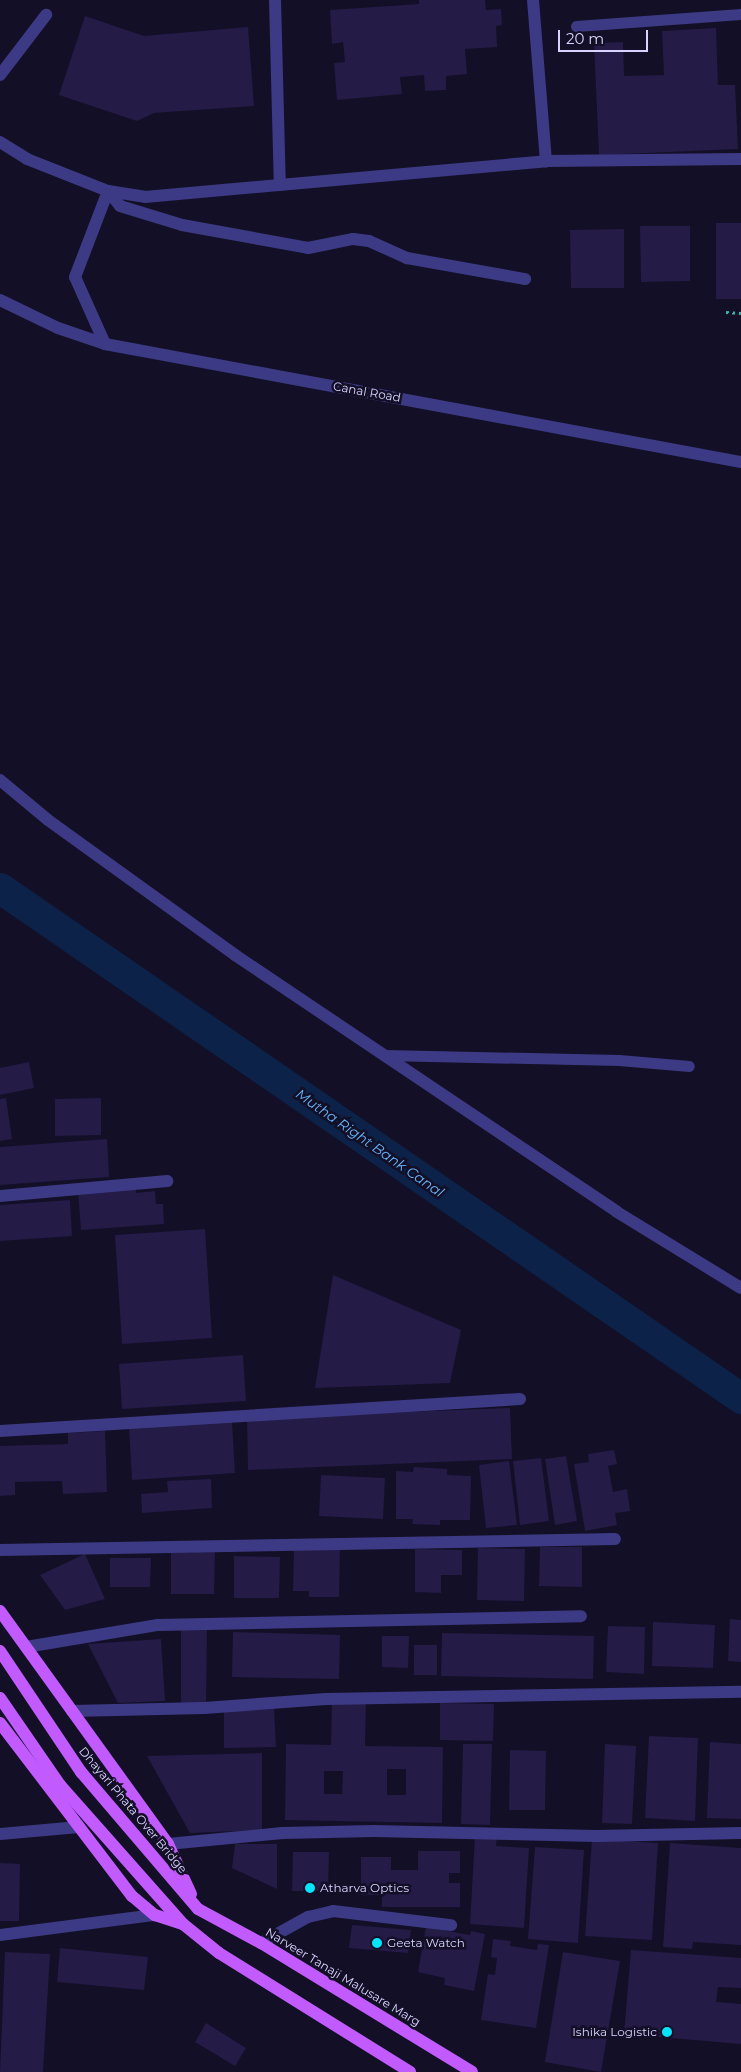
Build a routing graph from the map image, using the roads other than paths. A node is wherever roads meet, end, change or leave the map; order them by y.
1 (275, 0) edge
2 (533, 0) edge
3 (741, 14) edge
4 (46, 15) dead end
5 (576, 26) dead end
6 (0, 75) edge
7 (0, 142) edge
8 (741, 159) edge
9 (546, 160) junction
10 (280, 185) junction
11 (108, 191) junction
12 (525, 279) dead end
13 (0, 300) edge
14 (105, 344) junction
15 (741, 462) edge
16 (0, 780) edge
17 (384, 1055) junction
18 (689, 1066) dead end
19 (167, 1181) dead end
20 (0, 1196) edge
21 (741, 1288) edge
22 (520, 1400) dead end
23 (0, 1431) edge
24 (616, 1539) dead end
25 (0, 1550) edge
26 (0, 1611) edge
27 (580, 1616) dead end
28 (26, 1647) junction
29 (0, 1651) edge
30 (741, 1692) edge
31 (0, 1698) edge
32 (72, 1711) junction
33 (0, 1723) edge
34 (79, 1826) junction
35 (741, 1833) edge
36 (0, 1834) edge
37 (168, 1844) junction
38 (198, 1910) junction
39 (155, 1915) junction
40 (183, 1924) junction
41 (451, 1925) dead end
42 (0, 1935) edge
43 (261, 1943) junction
44 (410, 2072) edge
45 (472, 2072) edge

1 - 10 street
2 - 9 street
3 - 5 lane
4 - 6 street
7 - 11 street
8 - 9 street
9 - 10 street
10 - 11 street
11 - 12 street
11 - 14 street
13 - 14 street, Canal Road
14 - 15 street, Canal Road
16 - 17 street
17 - 18 lane
17 - 21 street
19 - 20 street
22 - 23 street
24 - 25 street
26 - 28 main road
27 - 28 street
28 - 32 main road
29 - 38 main road, Dhayari Phata Over Bridge
30 - 32 street
31 - 40 main road
32 - 37 main road
33 - 34 main road
34 - 36 street
34 - 39 main road
35 - 37 street
37 - 38 main road
38 - 43 main road, Narveer Tanaji Malusare Marg
39 - 40 main road
39 - 42 street
40 - 44 main road
41 - 43 street
43 - 45 main road, Narveer Tanaji Malusare Marg

